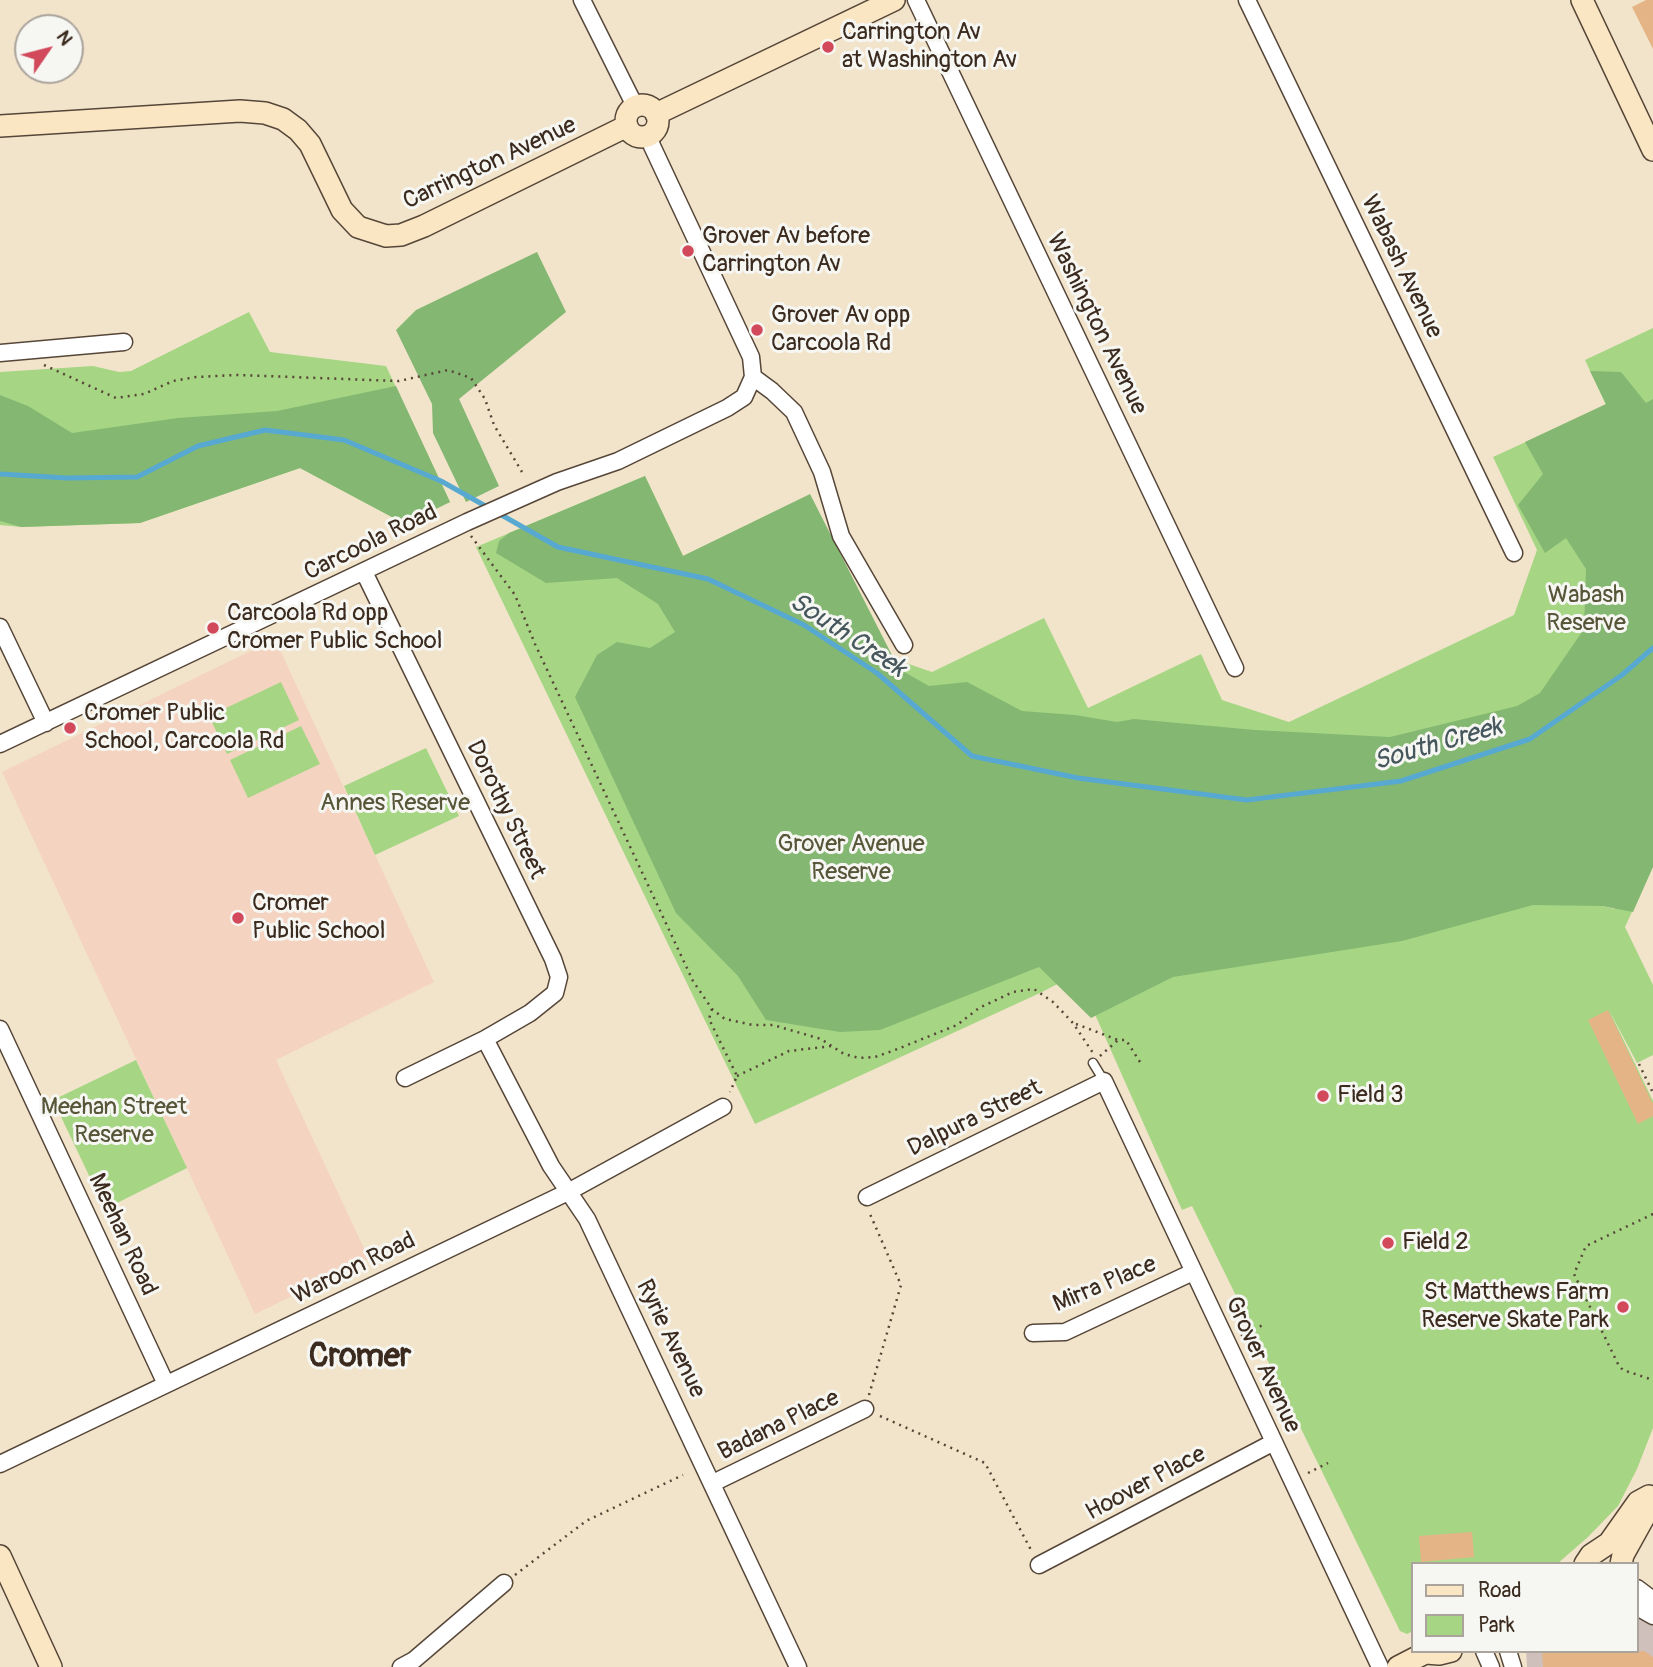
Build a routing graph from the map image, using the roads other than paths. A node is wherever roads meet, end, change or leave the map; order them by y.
1 (582, 0) edge
2 (894, 0) edge
3 (916, 0) edge
4 (1247, 0) edge
5 (1582, 0) edge
6 (635, 106) junction
7 (656, 114) junction
8 (0, 126) edge
9 (627, 126) junction
10 (649, 135) junction
11 (1653, 150) edge
12 (124, 342) dead end
13 (8, 352) edge
14 (753, 377) junction
15 (1514, 553) dead end
16 (364, 572) junction
17 (0, 627) edge
18 (904, 645) dead end
19 (1235, 668) dead end
20 (46, 723) junction
21 (0, 744) edge
22 (0, 1029) edge
23 (485, 1039) junction
24 (1093, 1063) road end
25 (405, 1078) dead end
26 (1104, 1081) junction
27 (723, 1107) road end
28 (568, 1192) junction
29 (867, 1197) road end
30 (1193, 1272) junction
31 (1033, 1333) dead end
32 (166, 1384) junction
33 (865, 1409) road end
34 (1274, 1442) junction
35 (0, 1464) edge
36 (713, 1483) junction
37 (1651, 1492) edge
38 (0, 1556) edge
39 (1589, 1560) edge
40 (1619, 1562) edge
41 (1621, 1562) edge
42 (1039, 1565) road end
43 (504, 1583) road end
44 (1425, 1653) edge
45 (51, 1667) edge
46 (401, 1667) edge
47 (798, 1667) edge
48 (1380, 1667) edge
49 (1398, 1667) edge

1 - 6 street
2 - 7 street
3 - 19 street, Washington Avenue
4 - 15 street, Wabash Avenue
5 - 11 street
6 - 7 street
6 - 9 street
7 - 10 street
8 - 9 street, Carrington Avenue
9 - 10 street
10 - 14 street
12 - 13 street
14 - 16 street, Carcoola Road
14 - 18 street
16 - 20 street, Carcoola Road
16 - 23 street, Dorothy Street
17 - 20 street
20 - 21 street, Carcoola Road
22 - 32 street, Meehan Road
23 - 25 street
23 - 28 street, Ryrie Avenue
24 - 26 lane
26 - 29 street, Dalpura Street
26 - 30 street, Grover Avenue
27 - 28 street, Waroon Road
28 - 32 street, Waroon Road
28 - 36 street, Ryrie Avenue
30 - 31 street, Mirra Place
30 - 34 street, Grover Avenue
32 - 35 street, Waroon Road
33 - 36 street, Badana Place
34 - 42 street, Hoover Place
34 - 48 street, Grover Avenue
36 - 47 street, Ryrie Avenue
37 - 39 street
37 - 41 street
38 - 45 street
39 - 40 street
43 - 46 street
44 - 49 street

